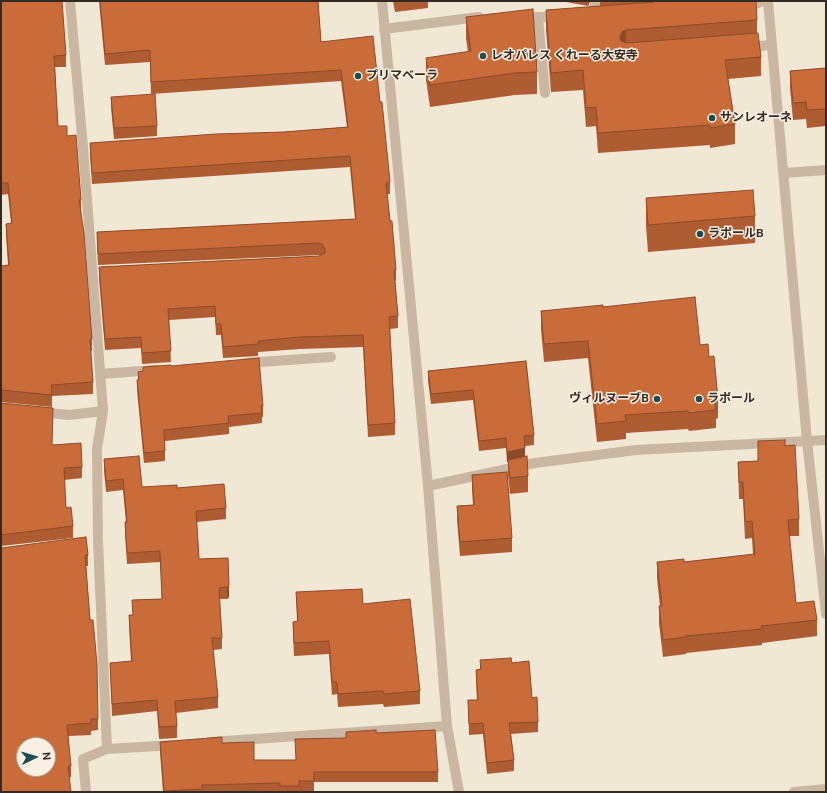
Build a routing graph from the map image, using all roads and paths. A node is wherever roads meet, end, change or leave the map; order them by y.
1 (70, 1) edge
2 (382, 1) edge
3 (596, 1) edge
4 (762, 1) edge
5 (768, 1) edge
6 (731, 6) edge
7 (486, 17) edge
8 (509, 17) edge
9 (538, 17) junction
10 (569, 17) edge
11 (591, 17) edge
12 (384, 29) junction
13 (772, 45) junction
14 (734, 48) edge
15 (545, 93) dead end
16 (826, 170) edge
17 (784, 173) junction
18 (331, 357) dead end
19 (236, 364) edge
20 (164, 369) edge
21 (100, 374) junction
22 (32, 411) edge
23 (103, 411) junction
24 (826, 440) edge
25 (807, 441) junction
26 (428, 486) junction
27 (826, 614) edge
28 (447, 726) junction
29 (202, 743) edge
30 (186, 744) edge
31 (107, 749) junction
32 (826, 789) edge
33 (86, 792) edge
34 (459, 792) edge
35 (794, 792) edge

1 - 21 street
2 - 12 street
3 - 11 street
4 - 6 street
5 - 13 street
7 - 12 street
8 - 9 street
9 - 10 street
9 - 15 street
12 - 26 street
13 - 14 street
13 - 17 street
16 - 17 street
17 - 25 street
18 - 19 street
20 - 21 street
21 - 23 street
22 - 23 street
23 - 31 street
24 - 25 street
25 - 26 street
25 - 27 street
26 - 28 street
28 - 29 street
28 - 34 street
30 - 31 street
31 - 33 street
32 - 35 street

